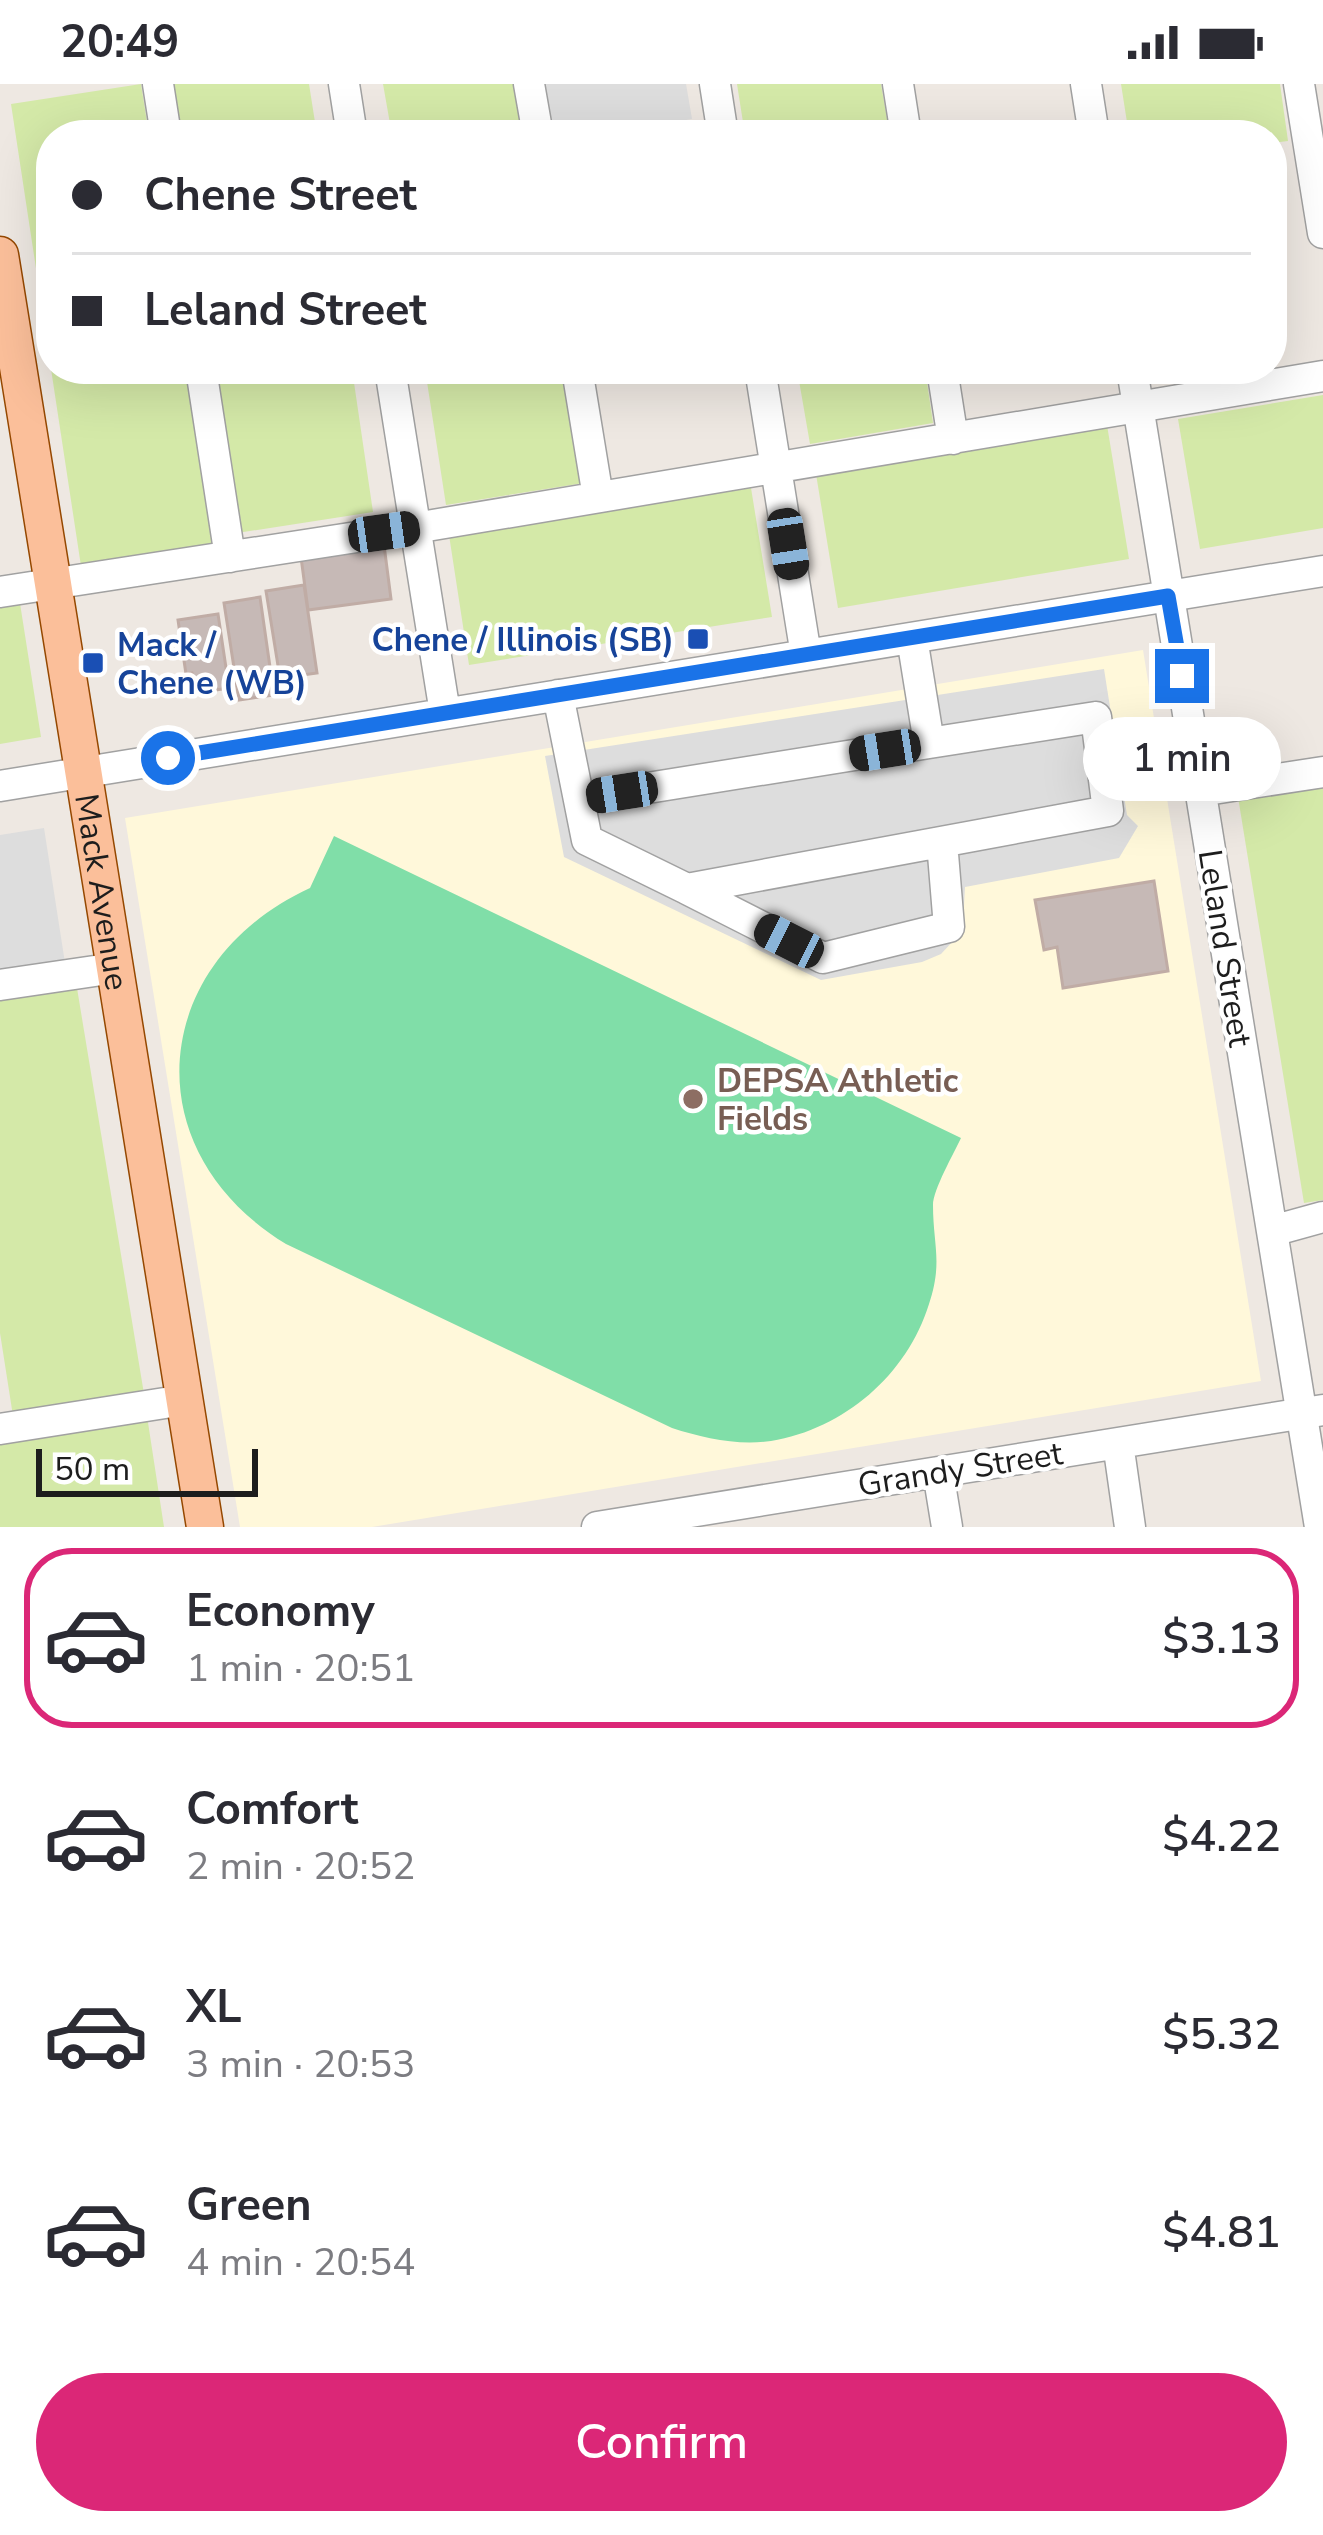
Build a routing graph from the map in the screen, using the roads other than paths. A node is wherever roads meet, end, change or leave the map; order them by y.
1 (158, 84) edge
2 (344, 84) edge
3 (529, 84) edge
4 (715, 84) edge
5 (898, 84) edge
6 (1086, 84) edge
7 (1299, 84) edge
8 (164, 120) edge
9 (350, 120) edge
10 (535, 120) edge
11 (721, 120) edge
12 (904, 120) edge
13 (1092, 120) edge
14 (1323, 233) edge
15 (0, 255) edge
16 (1323, 376) edge
17 (1287, 382) edge
18 (203, 384) edge
19 (392, 384) edge
20 (579, 384) edge
21 (762, 384) edge
22 (944, 384) edge
23 (1134, 384) edge
24 (1274, 384) edge
25 (1138, 406) junction
26 (953, 439) junction
27 (776, 469) junction
28 (598, 497) junction
29 (415, 528) junction
30 (230, 556) junction
31 (1323, 571) edge
32 (54, 585) junction
33 (0, 592) edge
34 (1168, 596) junction
35 (912, 638) junction
36 (806, 655) junction
37 (558, 695) junction
38 (445, 713) junction
39 (929, 743) junction
40 (83, 772) junction
41 (1323, 772) edge
42 (0, 786) edge
43 (1200, 791) junction
44 (579, 799) junction
45 (942, 842) junction
46 (687, 889) junction
47 (115, 968) junction
48 (0, 985) edge
49 (1323, 1217) edge
50 (1272, 1231) junction
51 (184, 1400) junction
52 (1312, 1412) edge
53 (0, 1427) edge
54 (1118, 1443) junction
55 (938, 1472) junction
56 (758, 1514) edge
57 (205, 1527) edge
58 (597, 1527) edge
59 (947, 1527) edge
60 (1130, 1527) edge
61 (1320, 1527) edge

1 - 8 street
2 - 9 street
3 - 10 street
4 - 11 street
5 - 12 street
6 - 13 street
7 - 14 street
15 - 32 main road, Mack Avenue
16 - 17 street
18 - 30 street
19 - 29 street
20 - 28 street
21 - 27 street
22 - 26 street
23 - 25 street, Leland Street
24 - 25 street
25 - 26 street
25 - 34 street, Leland Street
26 - 27 street
27 - 28 street
27 - 36 street
28 - 29 street
29 - 30 street
29 - 38 street
30 - 32 street
31 - 34 street
32 - 33 street
32 - 40 main road, Mack Avenue
34 - 35 street
34 - 43 street, Leland Street
35 - 36 street
35 - 39 street
36 - 37 street
37 - 38 street
37 - 44 street
38 - 40 street
39 - 44 street
39 - 45 street
40 - 42 street
40 - 47 main road, Mack Avenue
41 - 43 street
43 - 50 street, Leland Street
44 - 46 street
45 - 46 street
45 - 46 street
47 - 48 street
47 - 51 main road, Mack Avenue
49 - 50 street
50 - 52 street, Leland Street
51 - 53 street
51 - 57 main road, Mack Avenue
52 - 54 street, Grandy Street
52 - 61 street, Leland Street
54 - 55 street, Grandy Street
54 - 60 street
55 - 56 street, Grandy Street
55 - 59 street
56 - 58 street, Grandy Street

